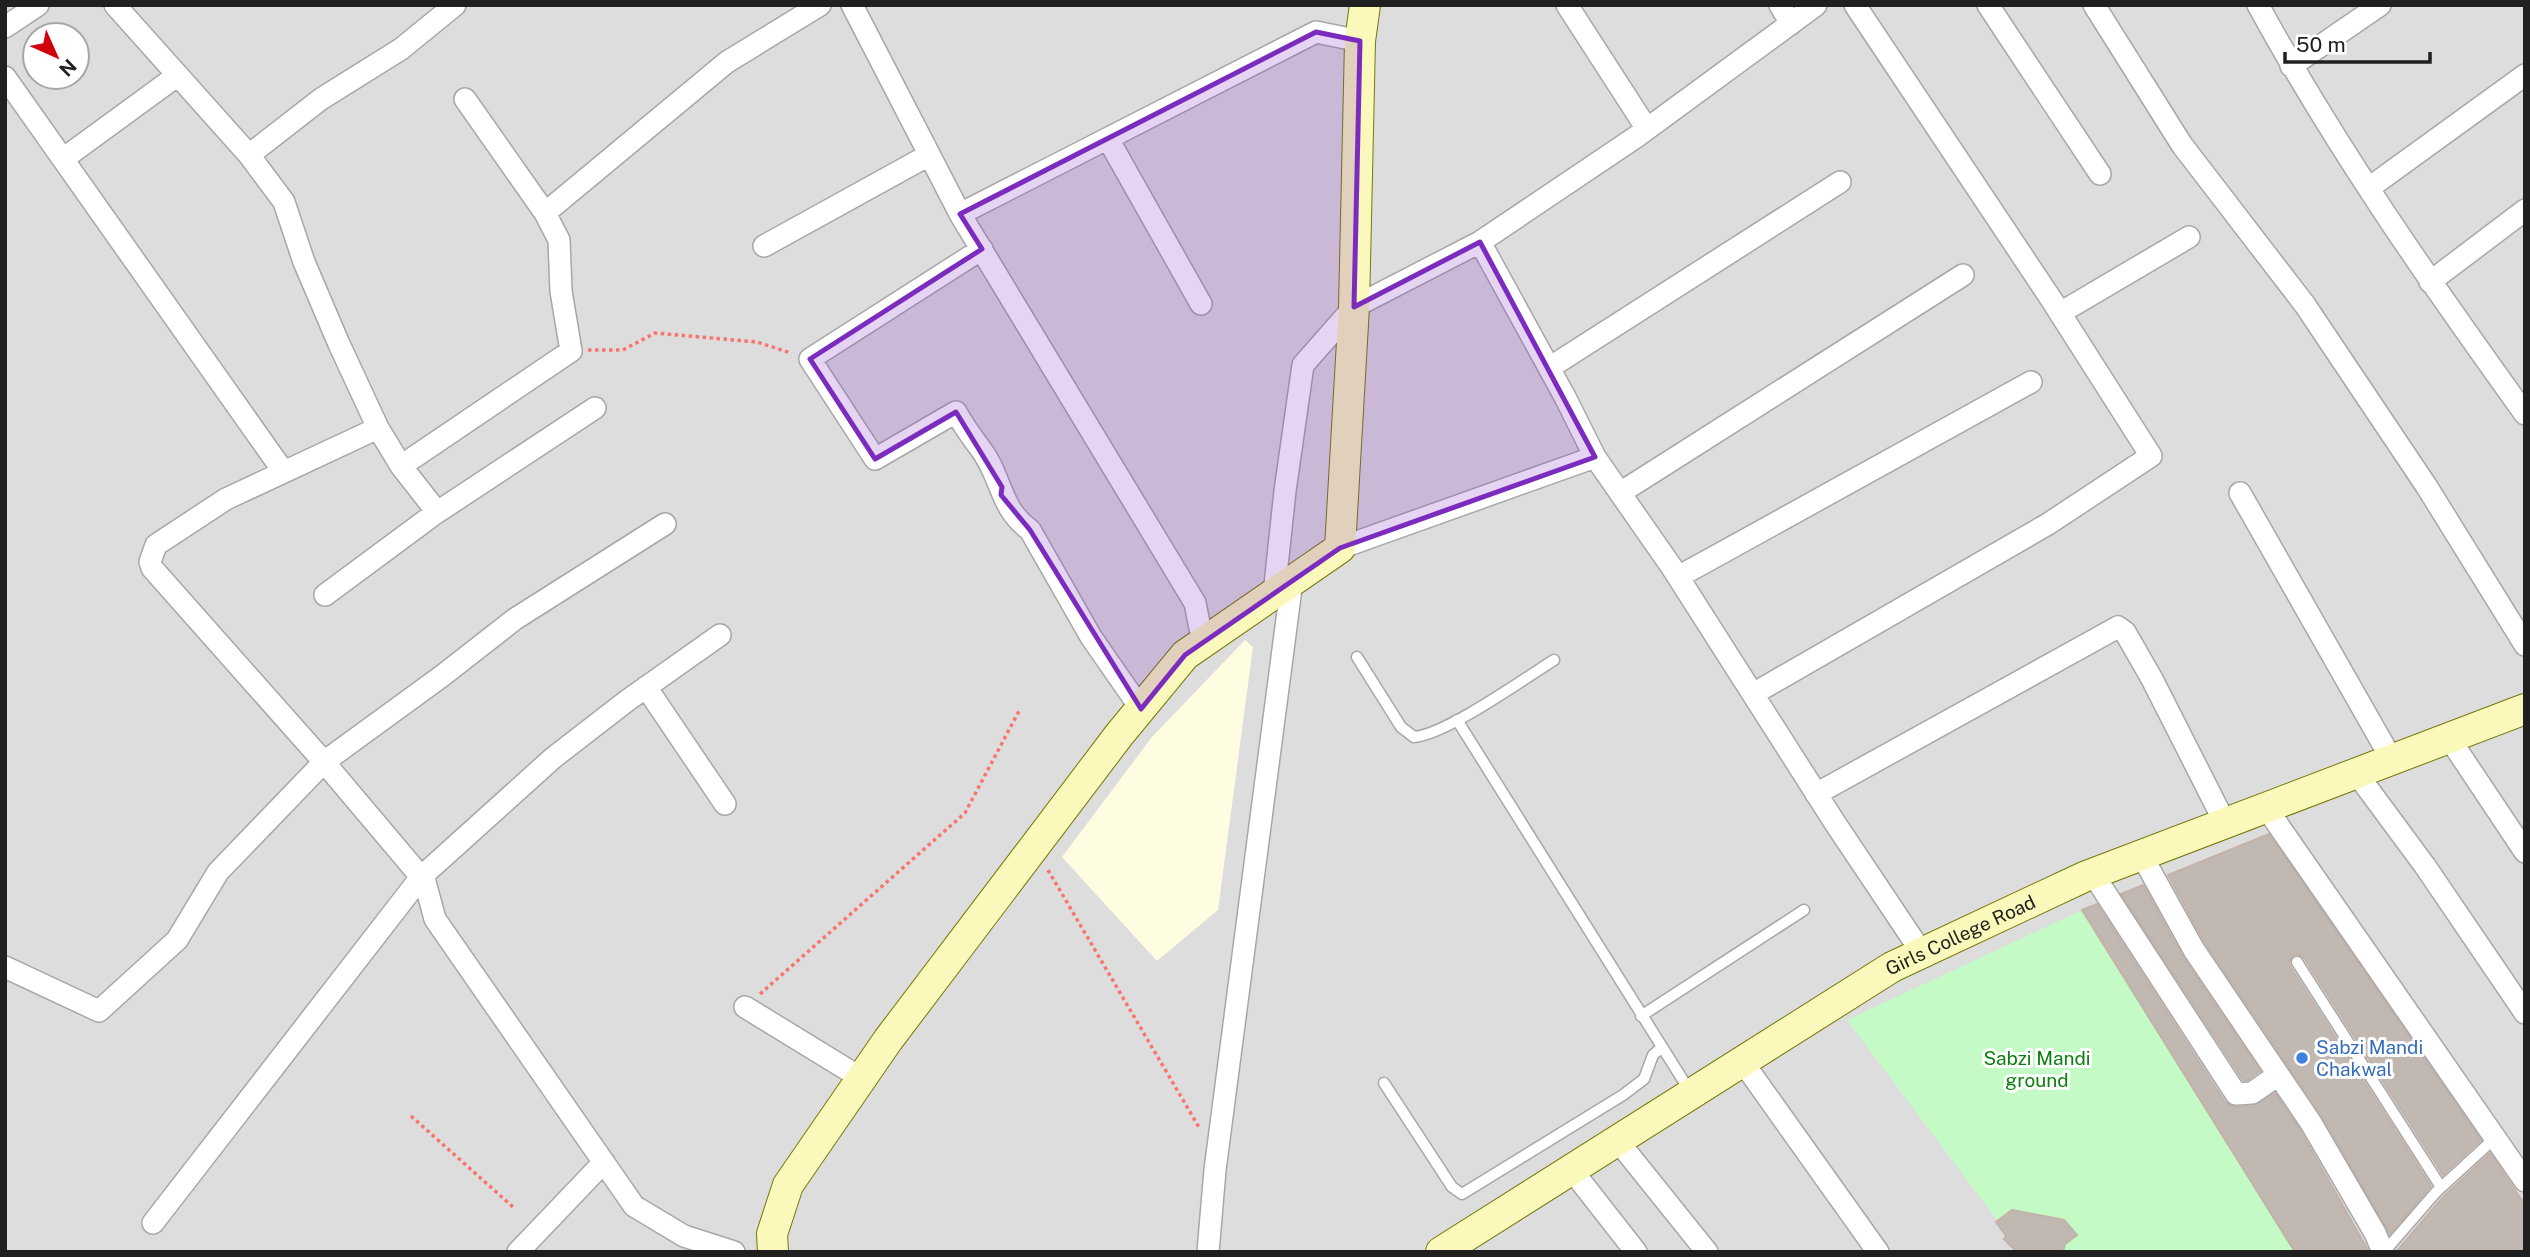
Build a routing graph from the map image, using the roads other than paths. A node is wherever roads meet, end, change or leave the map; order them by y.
1 (38, 5) edge
2 (115, 5) edge
3 (455, 5) edge
4 (820, 5) edge
5 (852, 5) edge
6 (1365, 5) edge
7 (1567, 5) edge
8 (1780, 5) edge
9 (1816, 5) edge
10 (1855, 5) edge
11 (1988, 5) edge
12 (2094, 5) edge
13 (2258, 5) edge
14 (2380, 5) edge
15 (1791, 23) junction
16 (5, 27) edge
17 (1360, 41) junction
18 (2291, 65) junction
19 (178, 75) junction
20 (2525, 75) edge
21 (5, 77) edge
22 (465, 99) dead end
23 (1647, 129) junction
24 (1108, 139) junction
25 (249, 155) junction
26 (929, 155) junction
27 (63, 159) junction
28 (2100, 174) dead end
29 (1840, 182) dead end
30 (2369, 188) junction
31 (2525, 210) edge
32 (545, 213) junction
33 (960, 214) junction
34 (2189, 237) dead end
35 (1480, 242) junction
36 (764, 246) dead end
37 (982, 249) junction
38 (1963, 275) dead end
39 (2430, 282) junction
40 (1201, 304) dead end
41 (1354, 307) junction
42 (2060, 313) junction
43 (1549, 368) junction
44 (2031, 382) dead end
45 (595, 408) dead end
46 (2525, 414) edge
47 (378, 428) junction
48 (1595, 457) junction
49 (401, 466) junction
50 (284, 471) junction
51 (1620, 493) junction
52 (2240, 494) dead end
53 (437, 512) junction
54 (665, 524) dead end
55 (1340, 548) junction
56 (1678, 577) junction
57 (1283, 587) junction
58 (325, 594) dead end
59 (720, 635) dead end
60 (1203, 643) junction
61 (2525, 645) edge
62 (1357, 657) dead end
63 (1554, 660) dead end
64 (646, 687) junction
65 (1753, 694) junction
66 (1141, 709) junction
67 (2525, 709) edge
68 (1457, 720) junction
69 (2449, 738) junction
70 (2392, 760) junction
71 (324, 762) junction
72 (2357, 774) junction
73 (1816, 794) junction
74 (725, 804) dead end
75 (2267, 809) junction
76 (2225, 825) junction
77 (2525, 852) edge
78 (2142, 856) junction
79 (2093, 874) junction
80 (421, 877) junction
81 (1804, 910) dead end
82 (1922, 953) junction
83 (2297, 962) dead end
84 (5, 967) edge
85 (745, 1007) road end
86 (2525, 1013) edge
87 (1641, 1016) junction
88 (1661, 1048) junction
89 (1742, 1061) junction
90 (2278, 1075) junction
91 (861, 1078) junction
92 (1384, 1083) dead end
93 (1691, 1093) junction
94 (2494, 1138) junction
95 (1617, 1139) junction
96 (604, 1163) junction
97 (1571, 1169) junction
98 (2525, 1181) edge
99 (2441, 1187) junction
100 (153, 1223) dead end
101 (1457, 1248) edge
102 (722, 1250) edge
103 (518, 1252) edge
104 (773, 1252) edge
105 (1208, 1252) edge
106 (1636, 1252) edge
107 (1707, 1252) edge
108 (1878, 1252) edge
109 (2384, 1252) edge

1 - 16 street
2 - 19 street
3 - 25 street
4 - 32 street
5 - 26 street
6 - 17 street
7 - 23 street
8 - 15 street
9 - 15 street
10 - 42 street
11 - 28 street
12 - 61 street
13 - 18 street
14 - 18 street
15 - 23 street
17 - 24 street
17 - 41 street
18 - 30 street
19 - 25 street
19 - 27 street
20 - 30 street
21 - 27 street
22 - 32 street
23 - 35 street
24 - 33 street
24 - 40 street
25 - 47 street
26 - 33 street
26 - 36 street
27 - 50 street
29 - 43 street
30 - 39 street
31 - 39 street
32 - 49 street
33 - 37 street
34 - 42 street
35 - 41 street
35 - 43 street
37 - 60 street
37 - 66 street
38 - 51 street
39 - 46 street
41 - 55 street
41 - 57 street
42 - 65 street
43 - 48 street
44 - 56 street
45 - 53 street
47 - 49 street
47 - 50 street
48 - 51 street
48 - 55 street
49 - 53 street
50 - 71 street
51 - 56 street
52 - 70 street
53 - 58 street
54 - 71 street
55 - 57 street
56 - 65 street
57 - 60 street
57 - 105 street
59 - 64 street
60 - 66 street
62 - 68 lane
63 - 68 lane
64 - 74 street
64 - 80 street
65 - 73 street
66 - 91 street
67 - 69 street, Girls College Road
68 - 87 lane
69 - 70 street, Girls College Road
69 - 77 street
70 - 72 street, Girls College Road
71 - 80 street
71 - 84 street
72 - 75 street, Girls College Road
72 - 86 street
73 - 76 street
73 - 82 street
75 - 76 street, Girls College Road
75 - 94 street
76 - 78 street, Girls College Road
78 - 79 street, Girls College Road
78 - 90 street
79 - 82 street, Girls College Road
79 - 90 street
80 - 96 street
80 - 100 street
81 - 87 lane
82 - 89 street, Girls College Road
83 - 99 lane
85 - 91 street
87 - 88 lane
88 - 92 lane
88 - 93 lane
89 - 93 street, Girls College Road
89 - 108 street
90 - 109 street
91 - 104 street
93 - 95 street, Girls College Road
94 - 98 street
94 - 99 lane
95 - 97 street, Girls College Road
95 - 107 street
96 - 102 street
96 - 103 street
97 - 101 street, Girls College Road
97 - 106 street
99 - 109 lane

